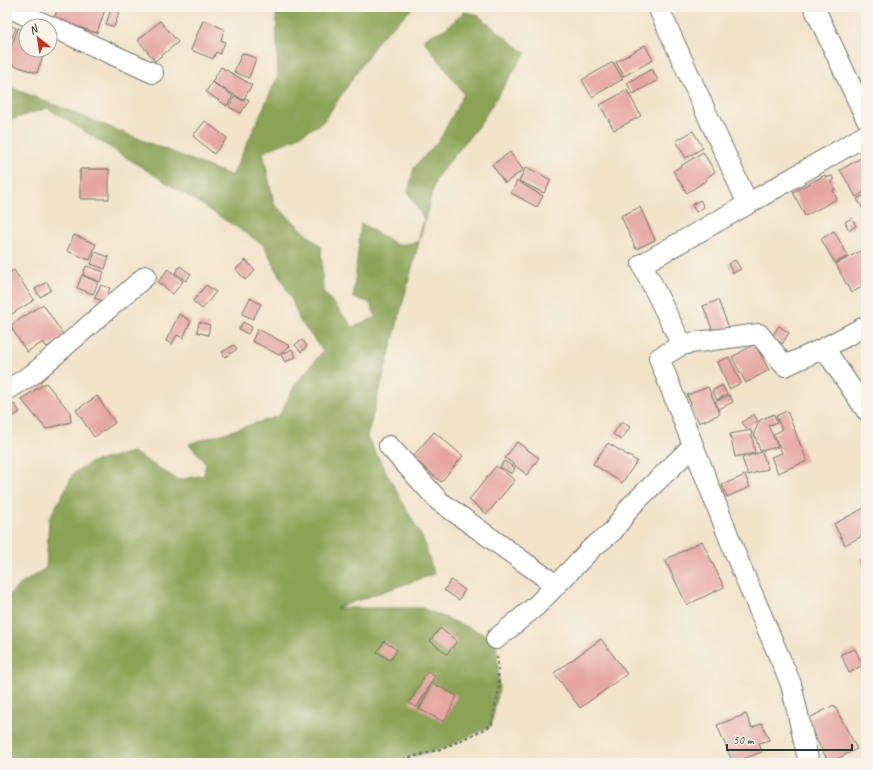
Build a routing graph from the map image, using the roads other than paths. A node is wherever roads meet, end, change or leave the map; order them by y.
1 (8, 7) edge
2 (658, 7) edge
3 (814, 7) edge
4 (32, 18) edge
5 (58, 30) edge
6 (152, 73) dead end
7 (866, 118) edge
8 (866, 135) edge
9 (748, 204) junction
10 (146, 276) dead end
11 (866, 326) edge
12 (682, 345) junction
13 (824, 348) junction
14 (7, 390) edge
15 (866, 410) edge
16 (390, 446) dead end
17 (693, 446) junction
18 (556, 586) junction
19 (496, 639) road end
20 (809, 763) edge

1 - 4 street
2 - 9 street
3 - 7 street
5 - 6 street
8 - 9 street
9 - 12 street
10 - 14 street
11 - 13 street
12 - 13 street
12 - 17 street
13 - 15 street
16 - 18 street
17 - 18 street
17 - 20 street
18 - 19 street

